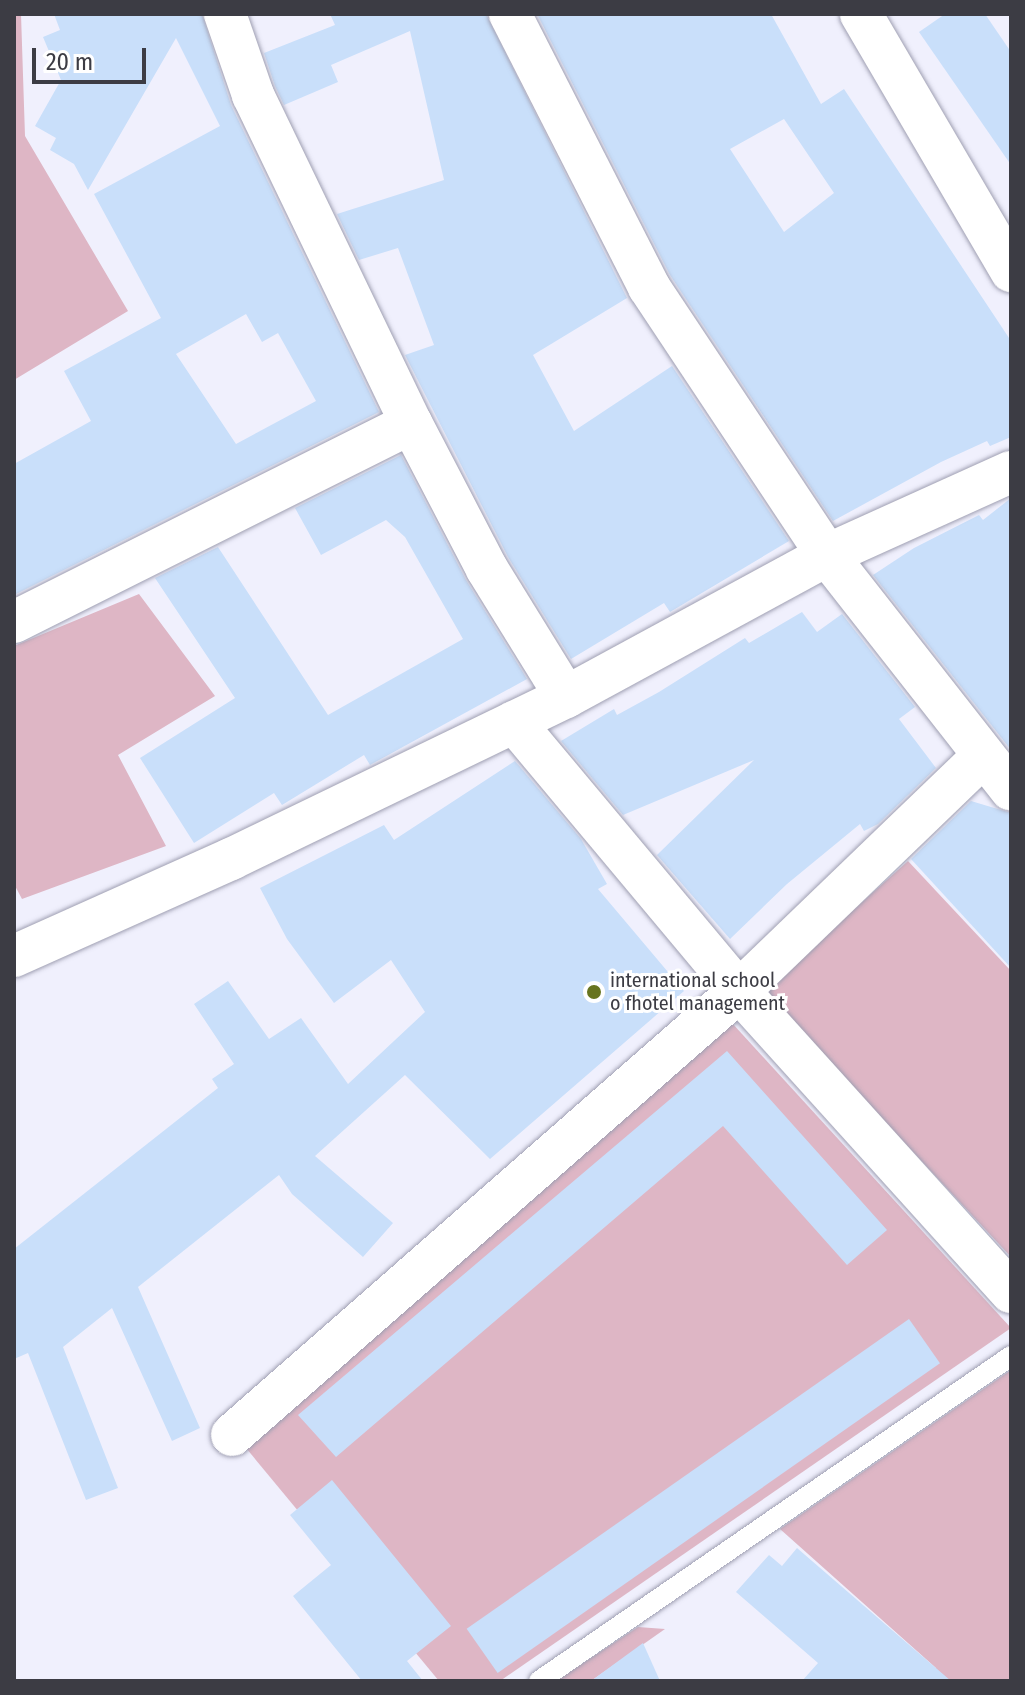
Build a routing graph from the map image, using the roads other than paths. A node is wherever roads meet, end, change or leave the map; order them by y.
1 (225, 14) edge
2 (510, 14) edge
3 (861, 14) edge
4 (1011, 271) edge
5 (411, 423) junction
6 (1011, 472) edge
7 (827, 555) junction
8 (14, 622) edge
9 (566, 697) junction
10 (514, 722) junction
11 (981, 758) junction
12 (1011, 790) edge
13 (14, 956) edge
14 (739, 991) junction
15 (1011, 1292) edge
16 (1011, 1356) edge
17 (232, 1435) dead end
18 (539, 1681) edge

1 - 5 street
2 - 7 street
3 - 4 street
5 - 8 street
5 - 9 street
6 - 7 street
7 - 9 street
7 - 11 street
9 - 10 street
10 - 13 street
10 - 14 street
11 - 12 street
11 - 14 street
14 - 15 street
14 - 17 street
16 - 18 lane

